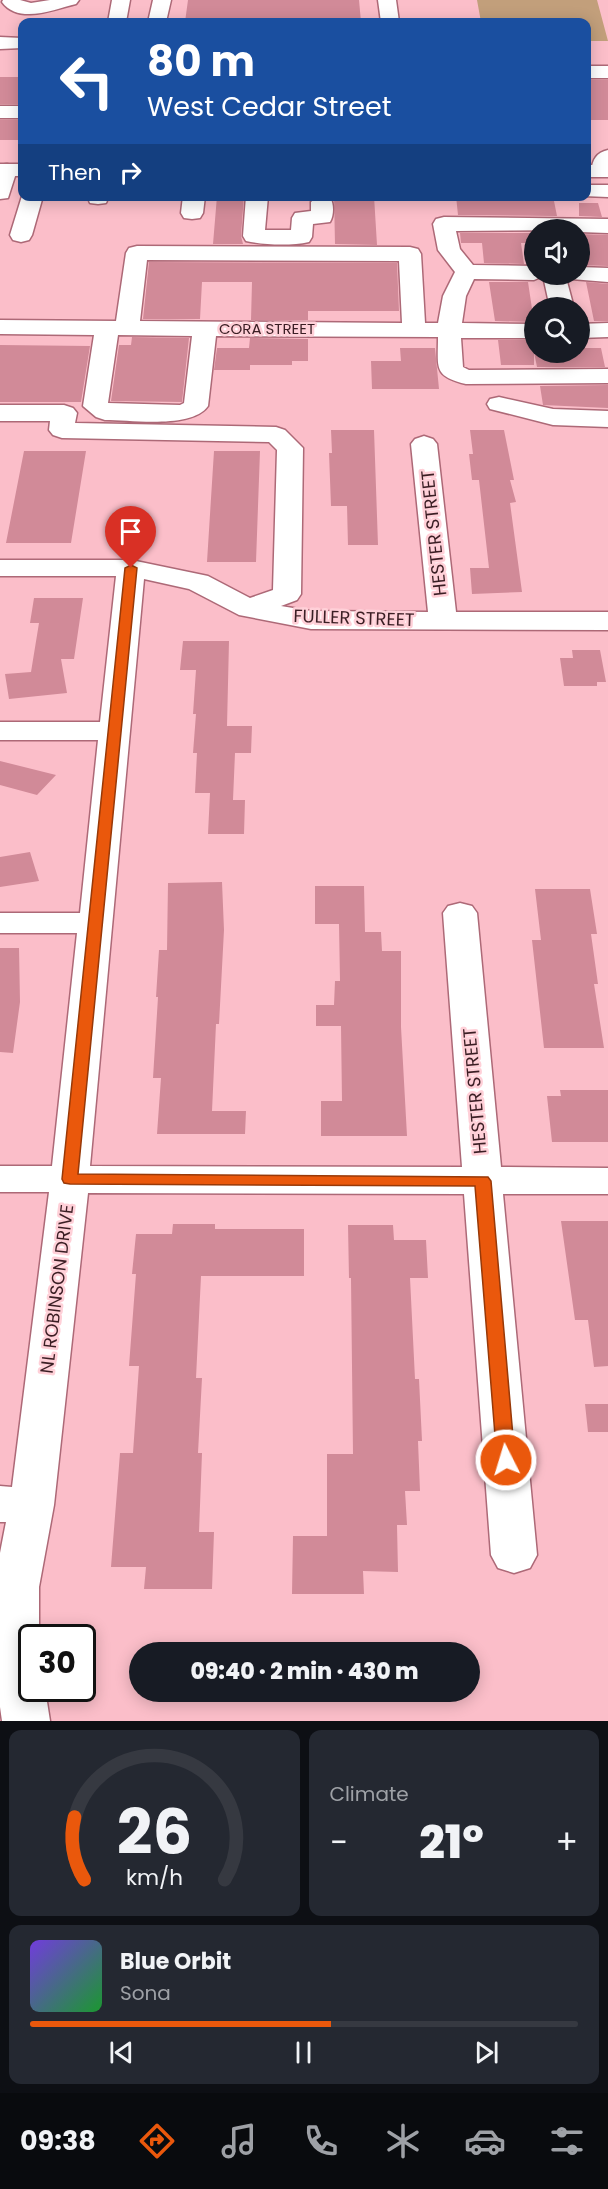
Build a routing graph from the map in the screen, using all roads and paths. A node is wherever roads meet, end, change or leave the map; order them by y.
1 (69, 0) edge
2 (121, 0) edge
3 (162, 0) edge
4 (387, 0) edge
5 (12, 2) dead end
6 (118, 18) edge
7 (158, 18) edge
8 (389, 18) edge
9 (0, 30) edge
10 (18, 30) edge
11 (0, 43) edge
12 (18, 43) edge
13 (591, 72) edge
14 (608, 72) edge
15 (0, 112) edge
16 (18, 112) edge
17 (7, 166) edge
18 (591, 191) edge
19 (608, 191) edge
20 (0, 193) edge
21 (31, 201) edge
22 (257, 201) edge
23 (322, 202) dead end
24 (608, 226) edge
25 (21, 235) dead end
26 (467, 272) junction
27 (524, 273) edge
28 (590, 274) edge
29 (608, 274) edge
30 (0, 327) edge
31 (117, 328) junction
32 (205, 329) junction
33 (414, 330) junction
34 (608, 330) edge
35 (448, 331) junction
36 (524, 331) edge
37 (590, 331) edge
38 (608, 376) edge
39 (499, 404) dead end
40 (0, 413) edge
41 (608, 419) edge
42 (63, 422) junction
43 (0, 435) edge
44 (424, 444) dead end
45 (0, 568) edge
46 (131, 568) junction
47 (249, 609) junction
48 (443, 621) junction
49 (608, 621) edge
50 (0, 731) edge
51 (115, 731) junction
52 (460, 913) dead end
53 (0, 923) edge
54 (96, 923) junction
55 (0, 1179) edge
56 (70, 1179) junction
57 (483, 1181) junction
58 (608, 1181) edge
59 (16, 1505) edge
60 (514, 1555) dead end
61 (27, 1721) edge

1 - 5 street
2 - 6 street
3 - 7 street
4 - 8 street
9 - 10 street
11 - 12 street
13 - 14 street
15 - 16 street
17 - 20 street
18 - 19 street
21 - 25 street
22 - 23 street
24 - 26 street
26 - 27 street
26 - 35 street
28 - 29 street
30 - 31 street, CORA STREET
31 - 32 street, CORA STREET
31 - 32 street
31 - 33 street
32 - 33 street, CORA STREET
33 - 35 street, CORA STREET
34 - 37 street
35 - 36 street, CORA STREET
35 - 38 street
39 - 41 street
40 - 42 street
42 - 43 street
42 - 47 street
44 - 48 street, HESTER STREET
45 - 46 street, FULLER STREET
46 - 47 street, FULLER STREET
46 - 51 street, NL ROBINSON DRIVE
47 - 48 street, FULLER STREET
48 - 49 street, FULLER STREET
50 - 51 street
51 - 54 street, NL ROBINSON DRIVE
52 - 57 street, HESTER STREET
53 - 54 street
54 - 56 street, NL ROBINSON DRIVE
55 - 56 street
56 - 57 street
56 - 59 street, NL ROBINSON DRIVE
57 - 58 street
57 - 60 street, HESTER STREET
59 - 61 street, NL ROBINSON DRIVE

